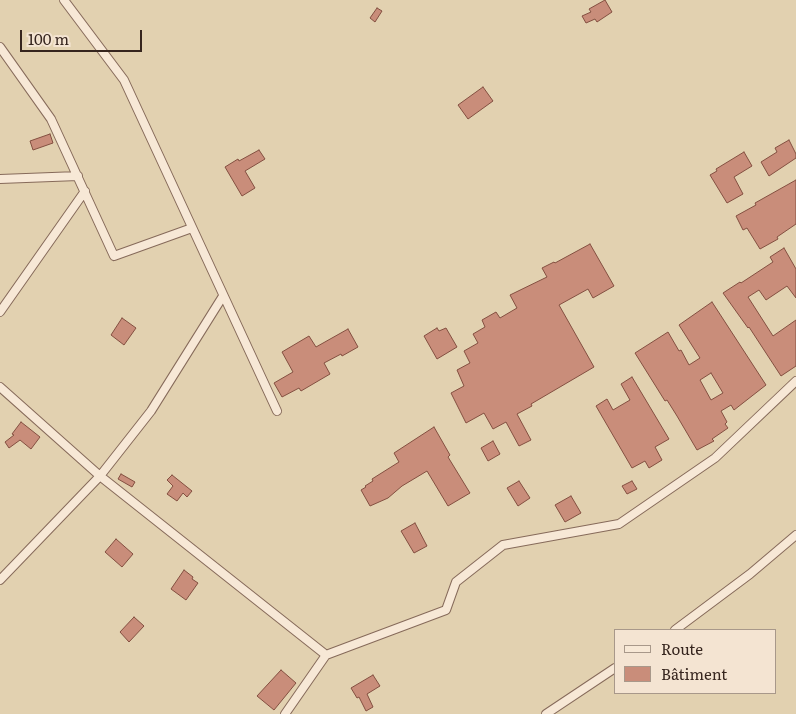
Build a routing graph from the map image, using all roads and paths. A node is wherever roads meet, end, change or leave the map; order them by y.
1 (64, 0) edge
2 (0, 47) edge
3 (78, 176) junction
4 (0, 179) edge
5 (85, 191) junction
6 (192, 228) junction
7 (223, 296) junction
8 (0, 312) edge
9 (0, 387) edge
10 (794, 387) edge
11 (278, 411) dead end
12 (100, 476) junction
13 (796, 535) edge
14 (0, 580) edge
15 (676, 629) edge
16 (326, 655) junction
17 (614, 669) edge
18 (285, 714) edge
19 (546, 714) edge

1 - 6 street
2 - 3 street
3 - 4 street
3 - 5 street
5 - 6 street
5 - 8 street
6 - 7 street
7 - 11 street
7 - 12 street
9 - 12 street
10 - 16 street
12 - 14 street
12 - 16 street
13 - 15 street
16 - 18 street
17 - 19 street

